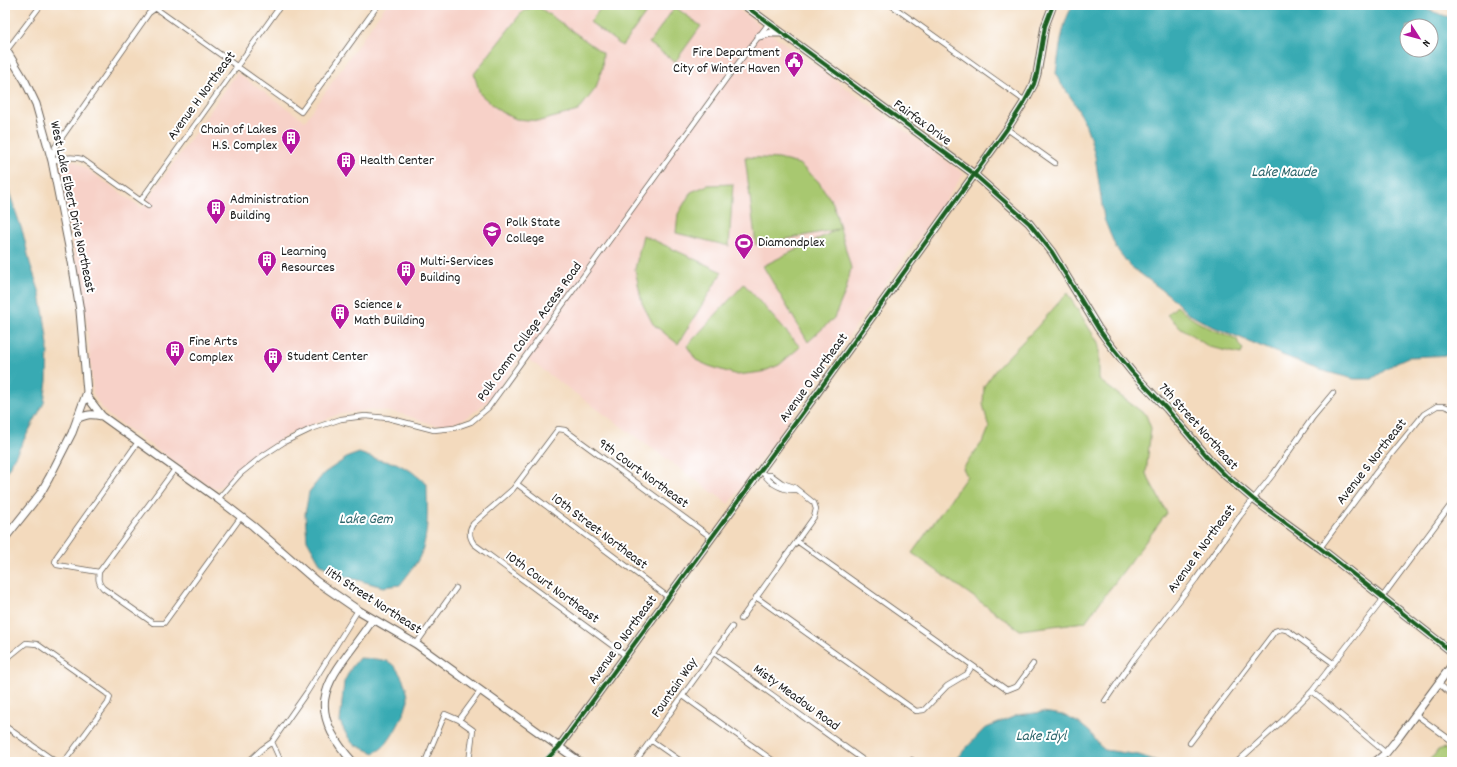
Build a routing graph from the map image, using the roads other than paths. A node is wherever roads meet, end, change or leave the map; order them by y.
1 (41, 5) edge
2 (151, 5) edge
3 (281, 5) edge
4 (378, 5) edge
5 (744, 5) edge
6 (891, 5) edge
7 (1053, 5) edge
8 (158, 7) edge
9 (769, 23) junction
10 (782, 33) junction
11 (759, 36) junction
12 (6, 49) edge
13 (237, 66) junction
14 (1025, 101) junction
15 (1007, 129) junction
16 (52, 161) junction
17 (1055, 163) dead end
18 (974, 174) junction
19 (141, 200) junction
20 (148, 206) dead end
21 (1333, 393) dead end
22 (86, 395) junction
23 (1452, 409) edge
24 (102, 416) junction
25 (77, 419) junction
26 (138, 442) junction
27 (175, 469) junction
28 (763, 473) junction
29 (517, 484) junction
30 (218, 499) junction
31 (1253, 499) junction
32 (1452, 503) edge
33 (241, 517) junction
34 (5, 538) edge
35 (712, 538) junction
36 (797, 541) junction
37 (1320, 548) junction
38 (99, 572) junction
39 (456, 588) dead end
40 (1383, 596) junction
41 (668, 597) junction
42 (756, 597) junction
43 (358, 610) junction
44 (373, 619) junction
45 (741, 619) dead end
46 (732, 627) dead end
47 (416, 644) junction
48 (1452, 652) edge
49 (714, 653) junction
50 (625, 655) junction
51 (5, 660) edge
52 (1334, 663) junction
53 (1033, 664) dead end
54 (1452, 665) edge
55 (972, 666) junction
56 (1438, 684) junction
57 (481, 690) junction
58 (1312, 691) junction
59 (1452, 695) edge
60 (683, 696) junction
61 (1105, 701) dead end
62 (1415, 714) junction
63 (459, 720) junction
64 (5, 726) edge
65 (652, 741) junction
66 (1452, 741) edge
67 (272, 742) junction
68 (1190, 743) dead end
69 (559, 747) junction
70 (1386, 753) junction
71 (56, 762) edge
72 (64, 762) edge
73 (248, 762) edge
74 (281, 762) edge
75 (353, 762) edge
76 (425, 762) edge
77 (469, 762) edge
78 (544, 762) edge
79 (580, 762) edge
80 (635, 762) edge
81 (682, 762) edge
82 (775, 762) edge
83 (866, 762) edge
84 (1237, 762) edge
85 (1375, 762) edge

1 - 12 street
2 - 8 street
3 - 13 street, Avenue H Northeast
4 - 13 street
5 - 9 street, Fairfax Drive
6 - 14 street
7 - 14 street, Avenue O Northeast
8 - 13 street
8 - 16 street
9 - 10 street, Fairfax Drive
9 - 11 street, Polk Comm College Access Road
10 - 11 street
10 - 18 street, Fairfax Drive
11 - 30 street, Polk Comm College Access Road
12 - 16 street, West Lake Elbert Drive Northeast
13 - 19 street, Avenue H Northeast
14 - 15 street, Avenue O Northeast
15 - 17 street
15 - 18 street, Avenue O Northeast
16 - 19 street
16 - 22 street, West Lake Elbert Drive Northeast
18 - 28 street, Avenue O Northeast
18 - 31 street, 7th Street Northeast
19 - 20 street
21 - 31 street, Avenue R Northeast
22 - 24 street, 11th Street Northeast
22 - 25 street
23 - 37 street, Avenue S Northeast
24 - 25 street
24 - 26 street, 11th Street Northeast
25 - 34 street
26 - 27 street, 11th Street Northeast
26 - 38 street
27 - 30 street, 11th Street Northeast
27 - 38 street
28 - 35 street, Avenue O Northeast
28 - 36 street
29 - 35 street, 9th Court Northeast
29 - 41 street, 10th Street Northeast
29 - 50 street, 10th Court Northeast
30 - 33 street, 11th Street Northeast
31 - 37 street, 7th Street Northeast
31 - 61 street, Avenue R Northeast
32 - 40 street
33 - 38 street
33 - 43 street, 11th Street Northeast
35 - 41 street, Avenue O Northeast
36 - 42 street
36 - 55 street
37 - 40 street, 7th Street Northeast
39 - 47 street
40 - 48 street, 7th Street Northeast
40 - 52 street
41 - 50 street, Avenue O Northeast
42 - 45 street
42 - 55 street
43 - 44 street, 11th Street Northeast
43 - 67 street
44 - 47 street, 11th Street Northeast
44 - 75 street
46 - 49 street, Fountain Way
47 - 57 street, 11th Street Northeast
49 - 60 street, Fountain Way
49 - 83 street, Misty Meadow Road
50 - 69 street, Avenue O Northeast
51 - 72 street
52 - 58 street
52 - 68 street
53 - 55 street
54 - 56 street
56 - 59 street
56 - 62 street
57 - 63 street
57 - 69 street, 11th Street Northeast
58 - 70 street
58 - 84 street
60 - 65 street, Fountain Way
60 - 82 street
62 - 66 street
62 - 70 street
63 - 76 street
63 - 77 street
64 - 71 street
65 - 80 street, Fountain Way
65 - 81 street
67 - 73 street
67 - 74 street
69 - 78 street
69 - 79 street, 11th Street Northeast
70 - 85 street

